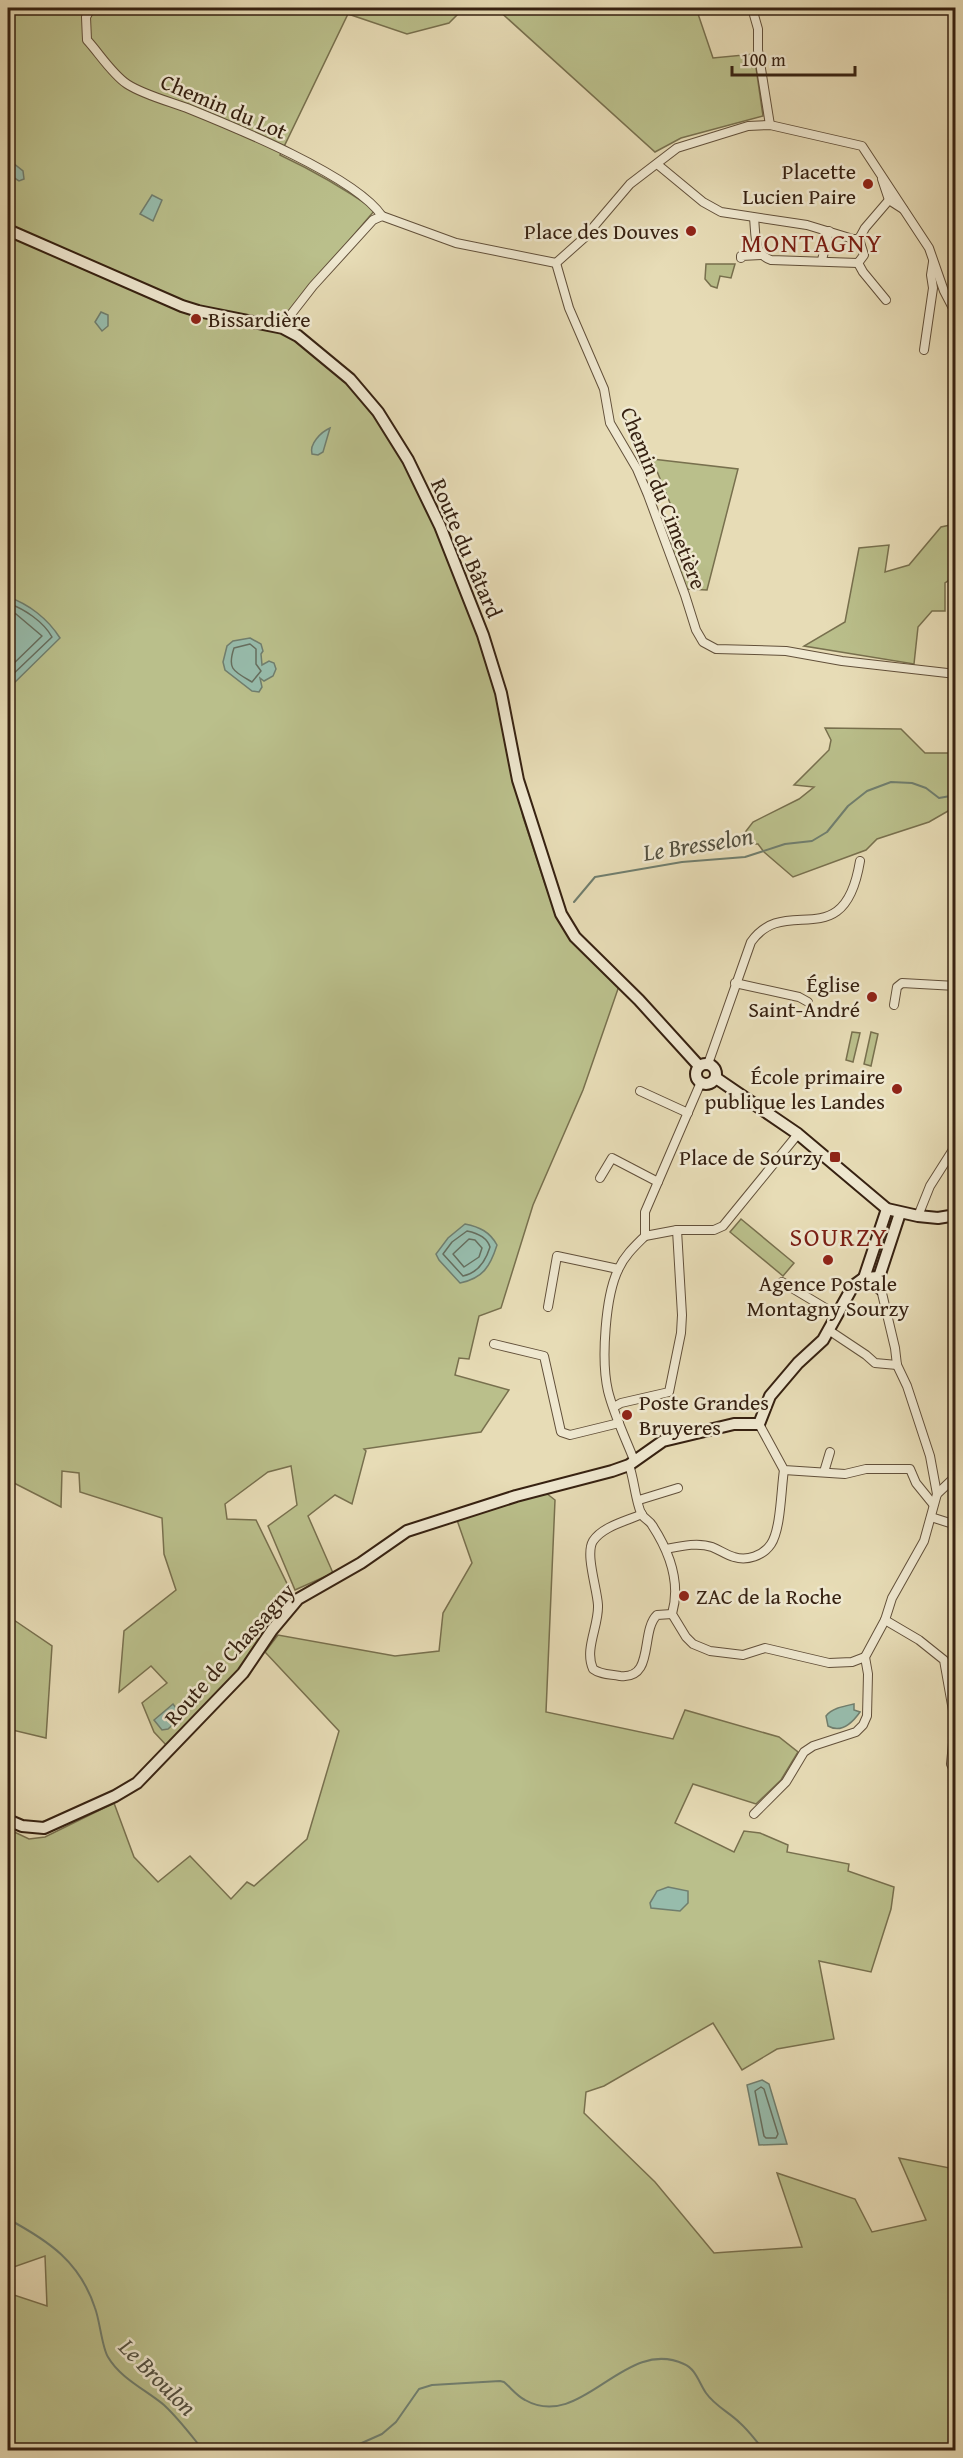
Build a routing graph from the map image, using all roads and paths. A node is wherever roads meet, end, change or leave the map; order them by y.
1 (91, 8) edge
2 (752, 8) edge
3 (770, 124) junction
4 (657, 164) junction
5 (881, 174) junction
6 (889, 200) junction
7 (905, 210) junction
8 (382, 216) junction
9 (750, 218) junction
10 (8, 230) edge
11 (829, 231) junction
12 (859, 239) junction
13 (760, 255) junction
14 (741, 258) dead end
15 (822, 260) junction
16 (934, 261) junction
17 (858, 262) junction
18 (556, 263) junction
19 (886, 300) dead end
20 (956, 314) edge
21 (284, 327) junction
22 (924, 350) dead end
23 (956, 674) edge
24 (860, 861) dead end
25 (735, 983) junction
26 (956, 986) edge
27 (808, 1002) dead end
28 (894, 1005) dead end
29 (704, 1065) junction
30 (716, 1078) junction
31 (701, 1083) junction
32 (640, 1091) dead end
33 (688, 1113) junction
34 (798, 1134) junction
35 (956, 1145) edge
36 (600, 1178) dead end
37 (658, 1182) junction
38 (887, 1209) junction
39 (900, 1213) junction
40 (956, 1215) edge
41 (918, 1216) junction
42 (677, 1230) junction
43 (645, 1236) junction
44 (618, 1269) junction
45 (879, 1277) junction
46 (864, 1278) junction
47 (782, 1282) dead end
48 (881, 1289) joint
49 (548, 1307) dead end
50 (837, 1316) junction
51 (830, 1331) junction
52 (494, 1344) dead end
53 (897, 1365) junction
54 (614, 1407) junction
55 (619, 1423) junction
56 (759, 1424) junction
57 (830, 1452) dead end
58 (631, 1462) junction
59 (784, 1470) junction
60 (824, 1472) junction
61 (956, 1476) edge
62 (678, 1488) dead end
63 (937, 1494) junction
64 (639, 1500) junction
65 (933, 1504) junction
66 (642, 1515) junction
67 (931, 1517) junction
68 (956, 1525) edge
69 (666, 1549) junction
70 (672, 1614) junction
71 (885, 1620) junction
72 (865, 1657) junction
73 (956, 1773) edge
74 (754, 1814) dead end
75 (8, 1820) edge

1 - 8 street, Chemin du Lot
2 - 3 street
3 - 4 street
3 - 5 street
4 - 9 street
4 - 18 street
5 - 6 street
5 - 7 street
6 - 7 street
6 - 12 street
7 - 16 street
8 - 18 street
8 - 21 street
9 - 11 street
9 - 13 street
10 - 21 street, Route du Bâtard
11 - 12 street
11 - 15 street
12 - 17 street
13 - 14 street
13 - 15 street
15 - 17 street
16 - 20 street
16 - 22 street
17 - 19 street
18 - 23 street, Chemin du Cimetière
21 - 29 street, Route du Bâtard
24 - 25 street
25 - 27 street
25 - 29 street
26 - 28 street
29 - 30 street
29 - 31 street
30 - 31 street
30 - 34 street
31 - 33 street
32 - 33 street
33 - 37 street
34 - 38 street
34 - 42 street
35 - 41 street
36 - 37 street
37 - 43 street
38 - 39 street
38 - 46 street
39 - 41 street
39 - 45 street
40 - 41 street
42 - 43 street
42 - 54 street
43 - 44 street
44 - 49 street
44 - 54 street
45 - 46 street
45 - 48 street
46 - 50 street
47 - 50 street
48 - 53 street
50 - 51 street
51 - 53 street
51 - 56 street
52 - 55 street
53 - 63 street
54 - 55 street
55 - 58 street
56 - 58 street, Route de Chassagny
56 - 59 street
57 - 60 street
58 - 64 street
58 - 75 street, Route de Chassagny
59 - 60 street
59 - 69 street
60 - 65 street
61 - 63 street
62 - 64 street
63 - 65 street
64 - 66 street
65 - 67 street
66 - 69 street
66 - 70 street
67 - 68 street
67 - 71 street
69 - 70 street
70 - 72 street
71 - 72 street
71 - 73 street
72 - 74 street

